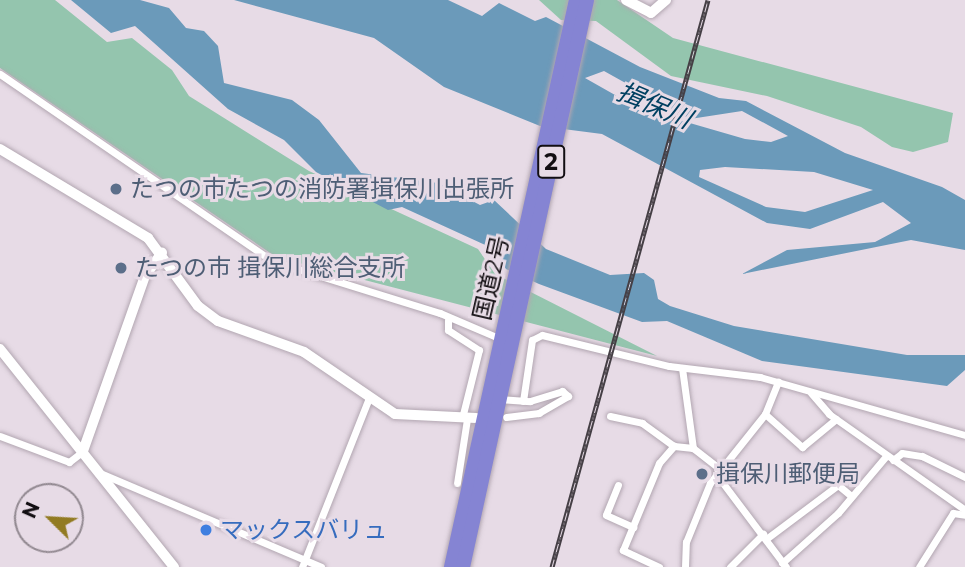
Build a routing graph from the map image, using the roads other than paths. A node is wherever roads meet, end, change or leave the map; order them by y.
1 (576, 0) edge
2 (587, 0) edge
3 (626, 0) edge
4 (666, 0) edge
5 (0, 74) edge
6 (0, 149) edge
7 (162, 253) junction
8 (448, 320) junction
9 (510, 324) junction
10 (500, 338) junction
11 (0, 349) edge
12 (682, 368) junction
13 (778, 382) junction
14 (811, 393) junction
15 (499, 399) junction
16 (368, 400) junction
17 (523, 401) junction
18 (765, 414) junction
19 (610, 416) dead end
20 (506, 418) dead end
21 (468, 419) junction
22 (836, 419) junction
23 (965, 435) edge
24 (0, 436) edge
25 (674, 446) junction
26 (693, 448) junction
27 (83, 451) junction
28 (889, 458) junction
29 (96, 471) junction
30 (717, 471) junction
31 (965, 477) edge
32 (457, 483) dead end
33 (618, 485) dead end
34 (851, 496) junction
35 (965, 512) edge
36 (634, 527) junction
37 (764, 537) junction
38 (303, 564) edge
39 (784, 565) edge
40 (174, 567) edge
41 (321, 567) edge
42 (451, 567) edge
43 (463, 567) edge
44 (659, 567) edge
45 (685, 567) edge
46 (730, 567) edge
47 (919, 567) edge

1 - 9 highway, 国道2号 / 2
2 - 9 highway, 国道2号 / 2
3 - 4 street
5 - 8 street
6 - 7 street
7 - 16 street
7 - 27 street
8 - 10 street
8 - 21 street
9 - 10 highway, 国道2号 / 2
9 - 15 highway, 国道2号 / 2
10 - 42 highway, 国道2号 / 2
11 - 27 street
12 - 13 street
12 - 17 street
12 - 26 street
13 - 14 street
13 - 18 street
14 - 22 street
14 - 23 street
15 - 17 street
15 - 43 highway, 国道2号 / 2
16 - 21 street
16 - 38 street
17 - 20 street
18 - 22 street
18 - 30 street
19 - 25 street
21 - 32 street
22 - 28 street
24 - 27 street
25 - 26 street
25 - 36 street
26 - 30 street
27 - 29 street
28 - 31 street
28 - 34 street
28 - 35 street
29 - 38 street
29 - 40 street
30 - 37 street
30 - 45 street
33 - 36 street
34 - 37 street
34 - 39 street
35 - 47 street
36 - 44 street
37 - 39 street
37 - 46 street
38 - 41 street

